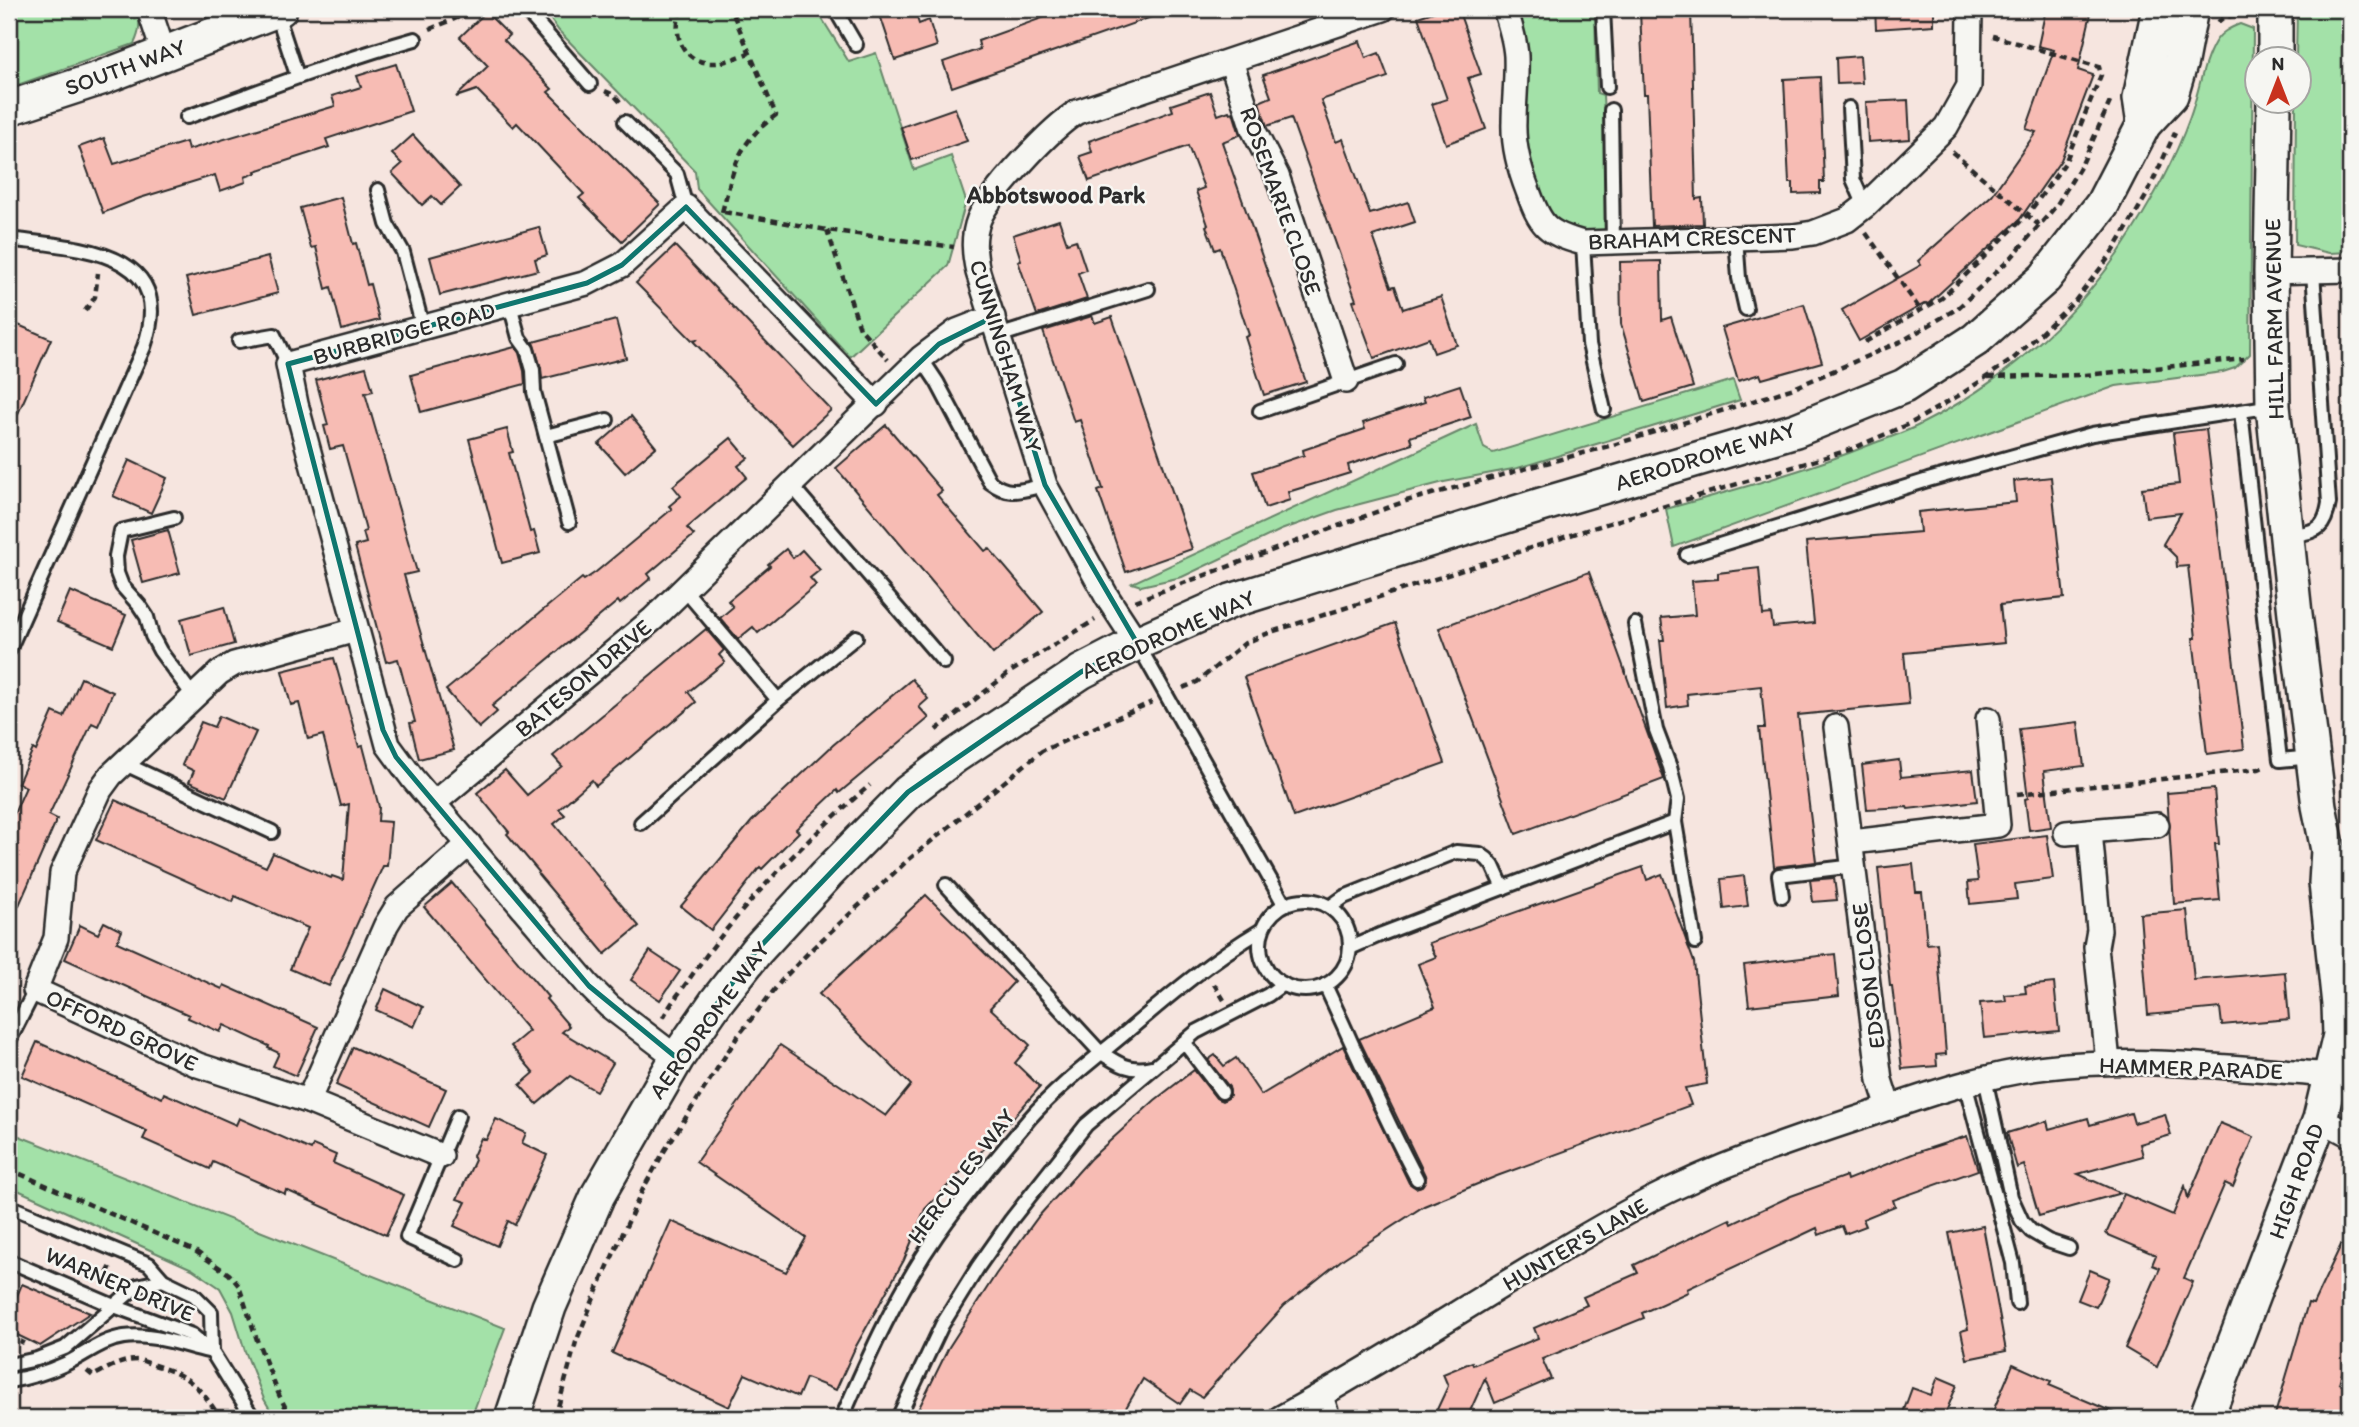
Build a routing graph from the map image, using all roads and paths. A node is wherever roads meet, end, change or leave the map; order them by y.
1 (149, 9) edge
2 (469, 9) edge
3 (526, 9) edge
4 (681, 9) edge
5 (731, 9) edge
6 (835, 9) edge
7 (1383, 9) edge
8 (1505, 9) edge
9 (1604, 9) edge
10 (2160, 9) edge
11 (2239, 9) edge
12 (278, 10) edge
13 (2268, 11) edge
14 (2201, 19) edge
15 (1970, 20) edge
16 (415, 39) joint
17 (856, 45) dead end
18 (2273, 46) edge
19 (750, 53) junction
20 (164, 54) junction
21 (1231, 61) junction
22 (296, 75) junction
23 (590, 84) joint
24 (1607, 87) dead end
25 (2113, 91) dead end
26 (9, 108) edge
27 (1849, 108) dead end
28 (1611, 110) dead end
29 (2274, 116) edge
30 (187, 117) dead end
31 (625, 122) joint
32 (2144, 124) junction
33 (1935, 139) junction
34 (378, 190) dead end
35 (686, 207) junction
36 (1860, 210) junction
37 (2028, 214) junction
38 (714, 218) junction
39 (2039, 225) junction
40 (827, 230) junction
41 (1737, 237) junction
42 (9, 239) edge
43 (1583, 243) junction
44 (1613, 243) junction
45 (974, 250) junction
46 (2350, 270) edge
47 (2271, 272) junction
48 (2313, 272) junction
49 (1148, 289) dead end
50 (510, 305) junction
51 (1746, 309) dead end
52 (1921, 311) junction
53 (995, 327) junction
54 (423, 328) junction
55 (239, 341) dead end
56 (1865, 342) dead end
57 (2271, 357) junction
58 (921, 359) junction
59 (1396, 364) dead end
60 (288, 365) junction
61 (903, 376) junction
62 (1987, 377) dead end
63 (1346, 381) junction
64 (876, 404) junction
65 (2273, 406) junction
66 (1604, 410) dead end
67 (1260, 411) dead end
68 (2241, 411) junction
69 (607, 420) dead end
70 (546, 436) junction
71 (791, 485) junction
72 (1045, 485) junction
73 (174, 518) dead end
74 (569, 522) dead end
75 (2288, 537) junction
76 (1687, 555) dead end
77 (1219, 570) dead end
78 (684, 589) junction
79 (1635, 624) dead end
80 (356, 631) junction
81 (856, 637) dead end
82 (1137, 643) junction
83 (1245, 643) dead end
84 (9, 649) edge
85 (944, 662) dead end
86 (1167, 696) junction
87 (194, 697) junction
88 (778, 700) junction
89 (1988, 719) dead end
90 (1836, 727) dead end
91 (2313, 757) junction
92 (2280, 760) junction
93 (123, 763) junction
94 (1996, 797) junction
95 (434, 803) junction
96 (2319, 806) joint
97 (1675, 822) junction
98 (641, 823) dead end
99 (2157, 825) dead end
100 (2090, 831) junction
101 (272, 832) dead end
102 (2066, 833) dead end
103 (1852, 842) junction
104 (470, 844) junction
105 (2339, 848) edge
106 (1855, 866) junction
107 (946, 885) dead end
108 (1503, 888) junction
109 (1782, 896) dead end
110 (1284, 904) junction
111 (1330, 907) junction
112 (1261, 930) junction
113 (1695, 942) dead end
114 (1350, 948) junction
115 (1283, 984) junction
116 (1325, 985) junction
117 (1182, 986) junction
118 (34, 990) junction
119 (1232, 1012) junction
120 (9, 1041) edge
121 (1184, 1042) junction
122 (1100, 1052) junction
123 (677, 1058) junction
124 (2108, 1062) junction
125 (1154, 1066) junction
126 (2332, 1075) junction
127 (1975, 1080) junction
128 (1222, 1092) dead end
129 (308, 1101) junction
130 (1889, 1108) junction
131 (458, 1116) dead end
132 (2319, 1119) junction
133 (2350, 1135) edge
134 (441, 1156) junction
135 (9, 1169) edge
136 (1417, 1179) dead end
137 (65, 1195) dead end
138 (9, 1206) edge
139 (2069, 1248) dead end
140 (9, 1261) edge
141 (458, 1261) dead end
142 (163, 1280) junction
143 (9, 1288) edge
144 (19, 1292) dead end
145 (2017, 1304) dead end
146 (114, 1306) junction
147 (9, 1336) edge
148 (58, 1351) junction
149 (212, 1352) junction
150 (72, 1360) junction
151 (9, 1365) edge
152 (9, 1381) edge
153 (1321, 1396) junction
154 (220, 1418) edge
155 (253, 1418) edge
156 (512, 1418) edge
157 (555, 1418) edge
158 (842, 1418) edge
159 (898, 1418) edge
160 (1280, 1418) edge
161 (1328, 1418) edge
162 (2206, 1418) edge

1 - 20 street
2 - 16 path
3 - 23 lane
4 - 19 path
5 - 19 path
6 - 17 lane
7 - 21 street, CUNNINGHAM WAY
8 - 43 street, BRAHAM CRESCENT
9 - 24 lane
10 - 32 street
11 - 14 path
12 - 20 street, SOUTH WAY
12 - 22 lane
13 - 18 street
14 - 32 street, AERODROME WAY
15 - 33 street, BRAHAM CRESCENT
15 - 37 path
16 - 22 lane
19 - 38 path
20 - 26 street, SOUTH WAY
21 - 45 street, CUNNINGHAM WAY
21 - 63 street, ROSEMARIE CLOSE
22 - 30 lane
23 - 31 path
25 - 39 path
27 - 36 lane
28 - 44 lane
29 - 47 street, HILL FARM AVENUE
31 - 35 lane
32 - 82 street, AERODROME WAY
33 - 36 street, BRAHAM CRESCENT
33 - 37 path
34 - 54 lane
35 - 38 street
35 - 50 street, BURBRIDGE ROAD
36 - 41 street, BRAHAM CRESCENT
36 - 52 path
37 - 39 path
37 - 52 path
38 - 40 path
38 - 64 street
39 - 77 path
40 - 45 path
40 - 61 path
41 - 44 street, BRAHAM CRESCENT
41 - 51 lane
42 - 84 lane
43 - 44 street, BRAHAM CRESCENT
43 - 66 lane
45 - 53 street, CUNNINGHAM WAY
46 - 48 street
47 - 48 street
47 - 57 street, HILL FARM AVENUE
48 - 75 lane, HILL FARM AVENUE
49 - 53 lane
50 - 54 street, BURBRIDGE ROAD
50 - 70 lane
52 - 56 path
53 - 58 street, BATESON DRIVE
53 - 72 street, CUNNINGHAM WAY
54 - 60 street, BURBRIDGE ROAD
55 - 60 lane
57 - 62 path
57 - 65 street, HILL FARM AVENUE
58 - 61 street, BATESON DRIVE
58 - 72 lane
59 - 63 lane
60 - 80 street, BURBRIDGE ROAD
61 - 64 street, BATESON DRIVE
63 - 67 lane
64 - 71 street, BATESON DRIVE
65 - 68 lane
65 - 75 street, HILL FARM AVENUE
68 - 76 lane
68 - 92 lane
69 - 70 lane
70 - 74 lane
71 - 78 street, BATESON DRIVE
71 - 85 lane
72 - 82 street, CUNNINGHAM WAY
73 - 87 lane
75 - 91 street, HILL FARM AVENUE
78 - 88 lane
78 - 95 street, BATESON DRIVE
79 - 97 lane
80 - 87 street, OFFORD GROVE
80 - 95 street, BURBRIDGE ROAD
81 - 88 lane
82 - 86 lane
82 - 123 street, AERODROME WAY
83 - 86 path
86 - 110 lane
86 - 157 path
87 - 93 street, OFFORD GROVE
88 - 98 lane
89 - 94 street
90 - 103 street, EDSON CLOSE
91 - 92 lane
91 - 96 street, HILL FARM AVENUE
92 - 94 path
93 - 101 lane
93 - 118 street, OFFORD GROVE
94 - 103 street
95 - 104 street
96 - 105 street, HIGH ROAD
97 - 108 lane
97 - 113 lane
99 - 100 street
100 - 102 street
100 - 124 street
103 - 106 street, EDSON CLOSE
104 - 123 street
104 - 129 street
105 - 126 street, HIGH ROAD
106 - 109 lane
106 - 130 street, EDSON CLOSE
107 - 122 lane
108 - 111 lane
108 - 114 lane
110 - 111 lane
110 - 112 lane, HERCULES WAY
111 - 114 lane
112 - 115 lane
112 - 117 lane, HERCULES WAY
114 - 116 lane
115 - 116 lane
115 - 119 lane
116 - 136 lane
117 - 119 path
117 - 122 lane, HERCULES WAY
118 - 120 lane
118 - 129 street, OFFORD GROVE
119 - 121 lane
121 - 125 lane
121 - 128 lane
122 - 125 lane
122 - 158 lane, HERCULES WAY
123 - 156 street, AERODROME WAY
124 - 126 street, HAMMER PARADE
124 - 127 street, HAMMER PARADE
125 - 159 lane
126 - 132 street, HIGH ROAD
127 - 130 street, HAMMER PARADE
127 - 139 lane
127 - 145 lane
129 - 134 street, OFFORD GROVE
130 - 153 street, HUNTER'S LANE
131 - 134 lane
132 - 133 street
132 - 162 street, HIGH ROAD
134 - 141 lane
135 - 137 path
138 - 142 lane
140 - 146 lane, WARNER DRIVE
142 - 146 lane
142 - 149 lane, WARNER DRIVE
143 - 144 path
146 - 148 lane
146 - 149 lane, WARNER DRIVE
147 - 148 path
148 - 151 lane
149 - 150 lane
149 - 155 lane, WARNER DRIVE
150 - 152 lane
150 - 154 path
153 - 160 street, HUNTER'S LANE
153 - 161 street

